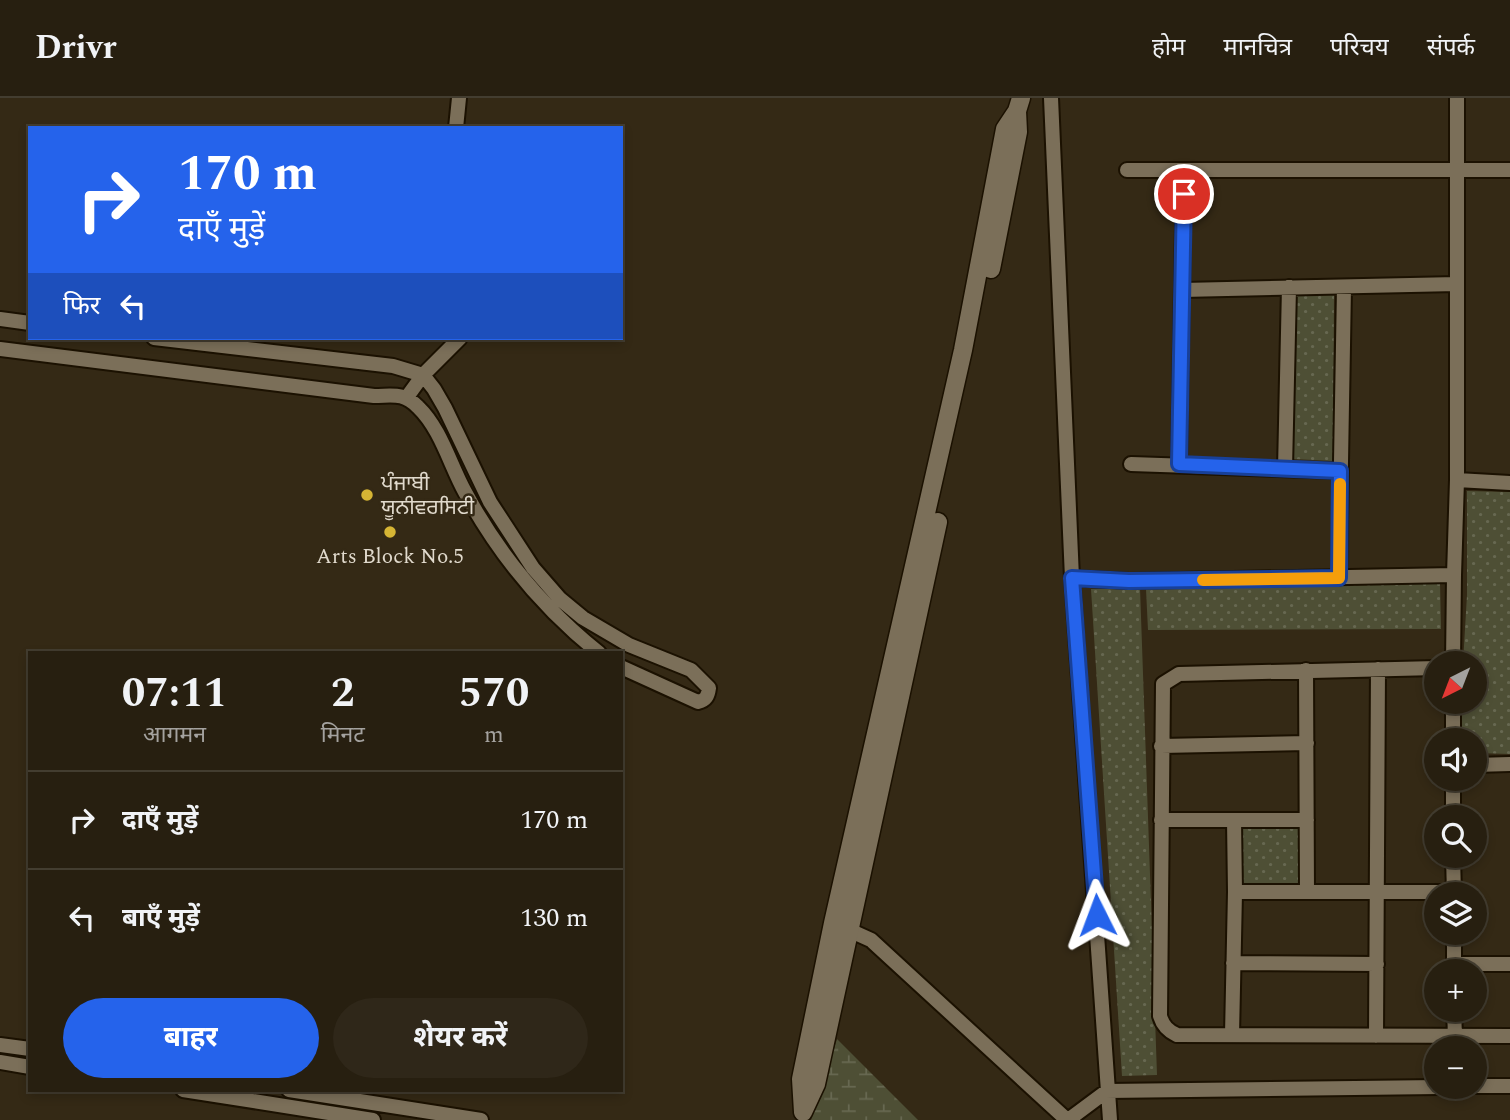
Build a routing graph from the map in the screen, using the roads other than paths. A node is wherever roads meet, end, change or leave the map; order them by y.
1 (459, 98) edge
2 (1051, 98) edge
3 (1457, 98) edge
4 (1019, 104) edge
5 (456, 126) edge
6 (1457, 169) junction
7 (1127, 170) dead end
8 (1184, 170) junction
9 (1510, 170) edge
10 (1457, 285) junction
11 (1344, 286) junction
12 (1289, 288) junction
13 (1182, 290) junction
14 (0, 319) edge
15 (28, 323) edge
16 (171, 340) edge
17 (458, 340) edge
18 (0, 349) edge
19 (423, 375) junction
20 (407, 397) junction
21 (1131, 464) dead end
22 (1179, 464) junction
23 (1285, 468) junction
24 (1340, 471) junction
25 (1457, 481) junction
26 (1510, 483) edge
27 (1454, 575) junction
28 (1072, 578) junction
29 (1339, 578) junction
30 (597, 651) edge
31 (1453, 651) edge
32 (1424, 667) edge
33 (623, 668) edge
34 (1378, 669) junction
35 (1306, 670) junction
36 (1307, 743) junction
37 (1161, 746) junction
38 (1510, 764) edge
39 (1487, 765) edge
40 (1161, 820) junction
41 (1234, 820) junction
42 (1307, 820) junction
43 (1235, 892) junction
44 (1307, 892) junction
45 (1378, 892) junction
46 (1424, 893) edge
47 (841, 926) junction
48 (1233, 963) junction
49 (1377, 964) junction
50 (1510, 964) edge
51 (1487, 965) edge
52 (1454, 1022) edge
53 (1231, 1035) junction
54 (1376, 1036) junction
55 (1424, 1036) edge
56 (1455, 1036) edge
57 (1487, 1036) edge
58 (1510, 1036) edge
59 (0, 1045) edge
60 (28, 1049) edge
61 (0, 1062) edge
62 (28, 1067) edge
63 (1487, 1086) edge
64 (1510, 1086) edge
65 (1424, 1087) edge
66 (1107, 1091) junction
67 (194, 1092) edge
68 (302, 1092) edge
69 (339, 1098) junction
70 (802, 1116) edge
71 (336, 1117) edge
72 (373, 1120) edge
73 (481, 1120) edge
74 (1067, 1120) edge
75 (1110, 1120) edge

1 - 5 street
2 - 28 street
3 - 6 street
4 - 47 street
6 - 8 street
6 - 9 street
6 - 10 street
7 - 8 street
8 - 13 street
10 - 11 street
10 - 25 street
11 - 12 street
11 - 24 street
12 - 13 street
12 - 23 street
13 - 22 street
14 - 15 street
16 - 19 street
17 - 19 street
18 - 20 street
19 - 20 street
19 - 33 street
20 - 30 street
21 - 22 street
22 - 23 street
23 - 24 street
24 - 29 street
25 - 26 street
25 - 27 street
27 - 29 street
27 - 31 street
28 - 29 street
28 - 66 street
32 - 34 street
34 - 35 street
34 - 45 street
35 - 36 street
35 - 37 street
36 - 37 street
36 - 42 street
37 - 40 street
38 - 39 street
40 - 41 street
40 - 53 street
41 - 42 street
41 - 43 street
42 - 44 street
43 - 44 street
43 - 48 street
44 - 45 street
45 - 46 street
45 - 49 street
47 - 70 street
47 - 74 street
48 - 49 street
48 - 53 street
49 - 54 street
50 - 51 street
52 - 56 street
53 - 54 street
54 - 55 street
57 - 58 street
59 - 60 street
61 - 62 street
63 - 64 street
65 - 66 street
66 - 74 street
66 - 75 street
67 - 71 street
68 - 69 street
69 - 71 street
69 - 73 street
71 - 72 street

